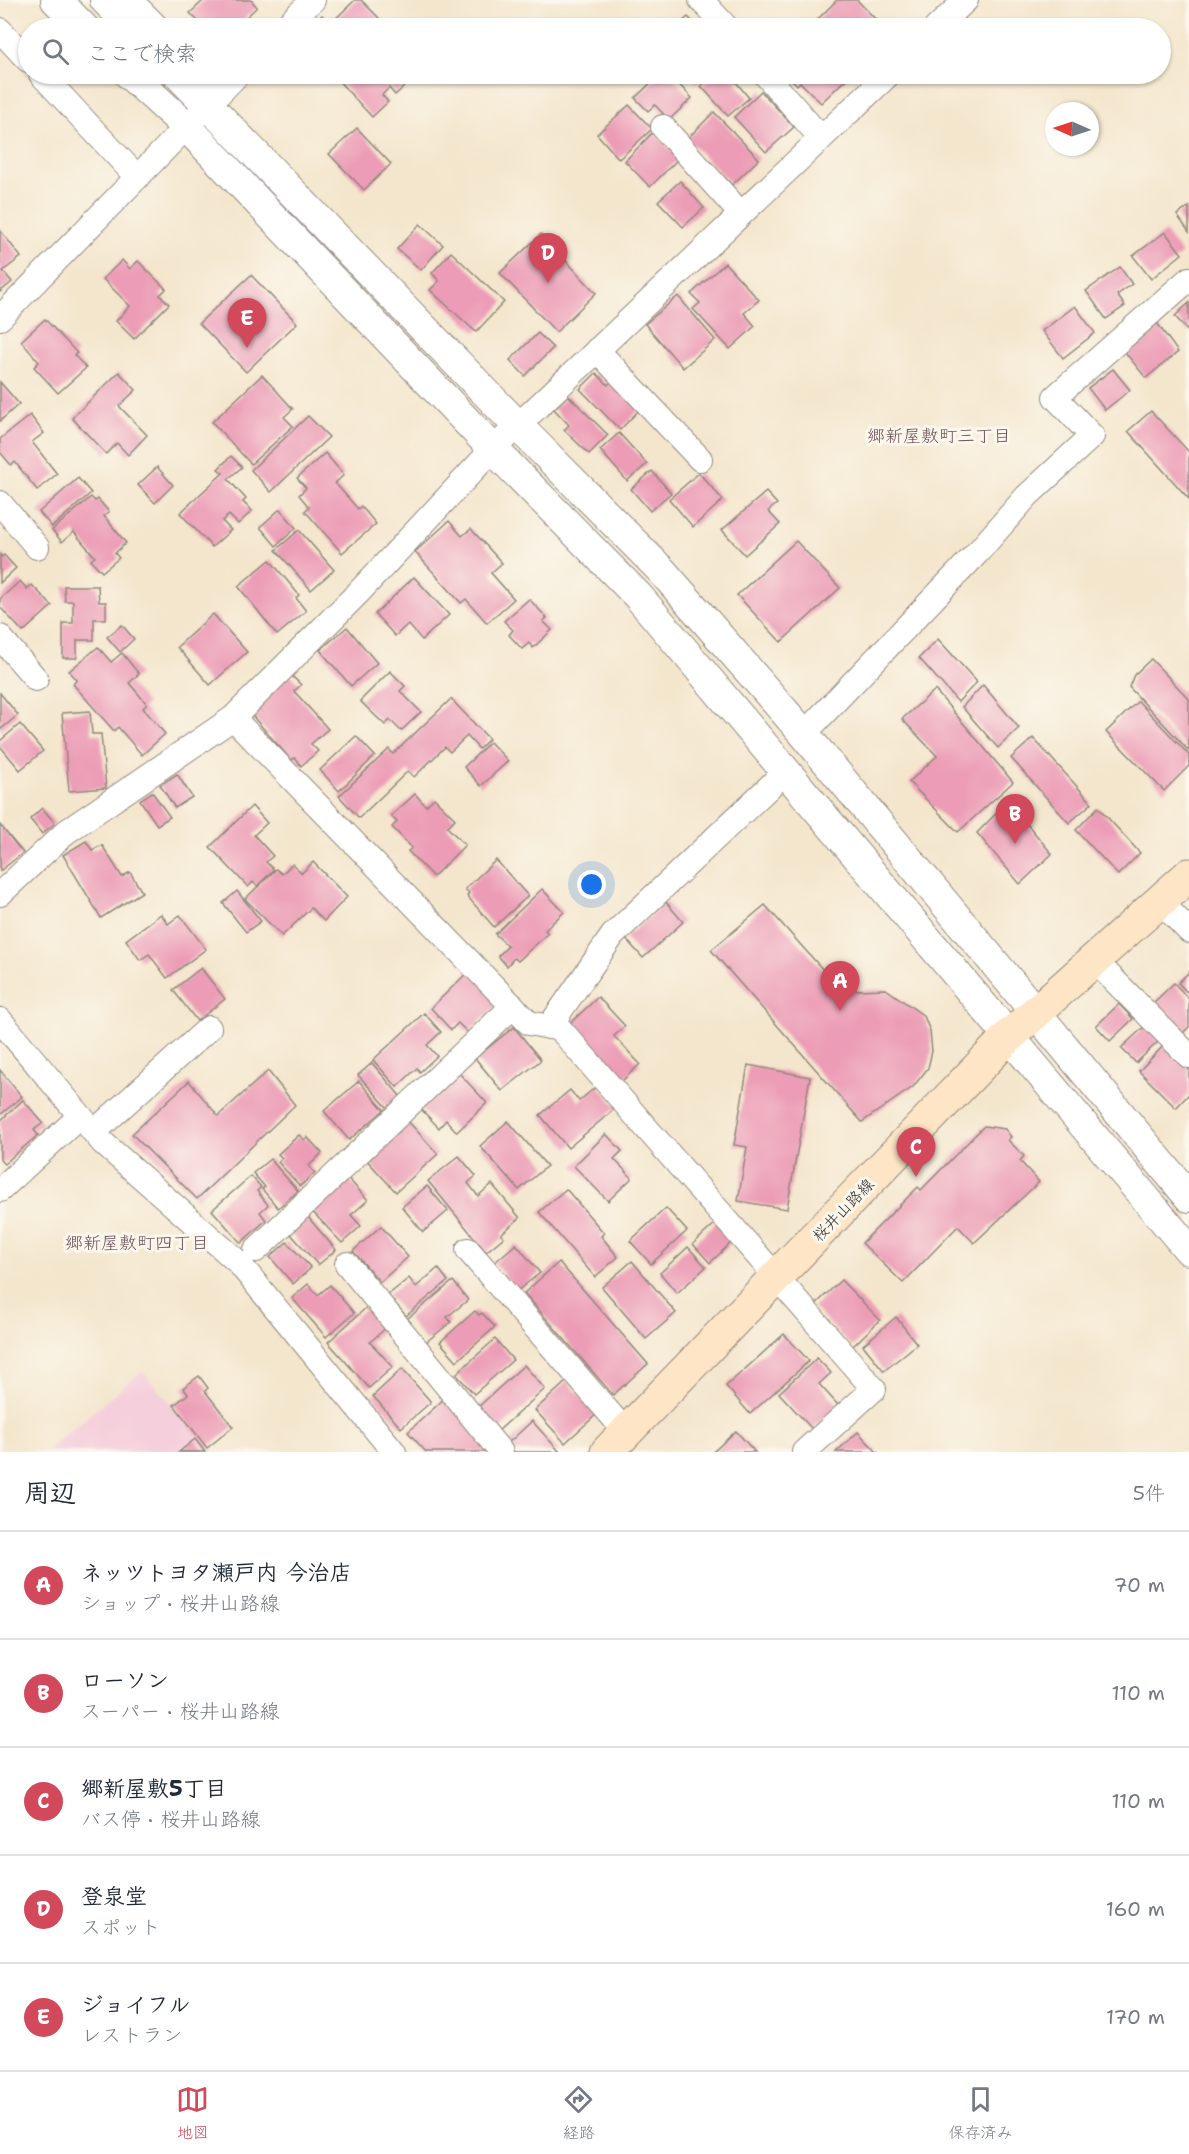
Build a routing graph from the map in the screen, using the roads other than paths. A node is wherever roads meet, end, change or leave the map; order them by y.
1 (56, 0) edge
2 (105, 0) edge
3 (130, 0) edge
4 (313, 0) edge
5 (701, 0) edge
6 (966, 0) edge
7 (74, 18) edge
8 (123, 18) edge
9 (148, 18) edge
10 (294, 18) edge
11 (718, 18) edge
12 (947, 18) edge
13 (0, 30) edge
14 (18, 49) edge
15 (50, 84) edge
16 (141, 84) edge
17 (193, 84) edge
18 (206, 84) edge
19 (228, 84) edge
20 (774, 84) edge
21 (878, 84) edge
22 (213, 98) junction
23 (185, 125) junction
24 (663, 127) dead end
25 (821, 138) junction
26 (137, 177) junction
27 (741, 214) junction
28 (1189, 279) edge
29 (0, 318) edge
30 (597, 350) junction
31 (519, 427) junction
32 (493, 449) junction
33 (700, 459) dead end
34 (0, 503) edge
35 (37, 547) dead end
36 (0, 637) edge
37 (36, 679) dead end
38 (233, 718) junction
39 (804, 735) junction
40 (787, 770) junction
41 (1189, 874) edge
42 (0, 894) edge
43 (1160, 901) junction
44 (1189, 931) edge
45 (1095, 961) junction
46 (513, 1006) junction
47 (1034, 1013) junction
48 (0, 1020) edge
49 (549, 1027) junction
50 (209, 1028) dead end
51 (1008, 1037) junction
52 (1189, 1056) edge
53 (87, 1124) junction
54 (0, 1190) edge
55 (1189, 1197) edge
56 (256, 1250) dead end
57 (468, 1250) dead end
58 (1189, 1250) edge
59 (347, 1264) dead end
60 (779, 1277) junction
61 (617, 1442) edge
62 (394, 1452) edge
63 (501, 1452) edge
64 (804, 1452) edge

1 - 7 street
2 - 8 street
3 - 9 street
4 - 10 street
5 - 11 street
6 - 12 street
13 - 14 street
15 - 26 street
16 - 23 street
17 - 22 street
18 - 22 street
19 - 22 street
20 - 25 street
21 - 25 street
22 - 23 street
22 - 31 street
23 - 26 street
23 - 32 street
24 - 27 street
25 - 27 street
26 - 29 street
27 - 30 street
28 - 39 street
30 - 31 street
30 - 33 street
31 - 32 street
31 - 39 street
32 - 38 street
32 - 40 street
34 - 35 street
36 - 37 street
38 - 42 street
38 - 46 street
39 - 47 street
40 - 49 street
40 - 51 street
41 - 43 main road, 桜井山路線
43 - 44 street
43 - 45 main road, 桜井山路線
45 - 47 main road, 桜井山路線
45 - 52 street
46 - 49 street
46 - 56 street
47 - 51 main road, 桜井山路線
47 - 55 street
48 - 53 street
49 - 60 street
50 - 53 street
51 - 58 street
51 - 60 main road, 桜井山路線
53 - 54 street
53 - 62 street
57 - 61 street
59 - 63 street
60 - 61 main road, 桜井山路線
60 - 64 street

